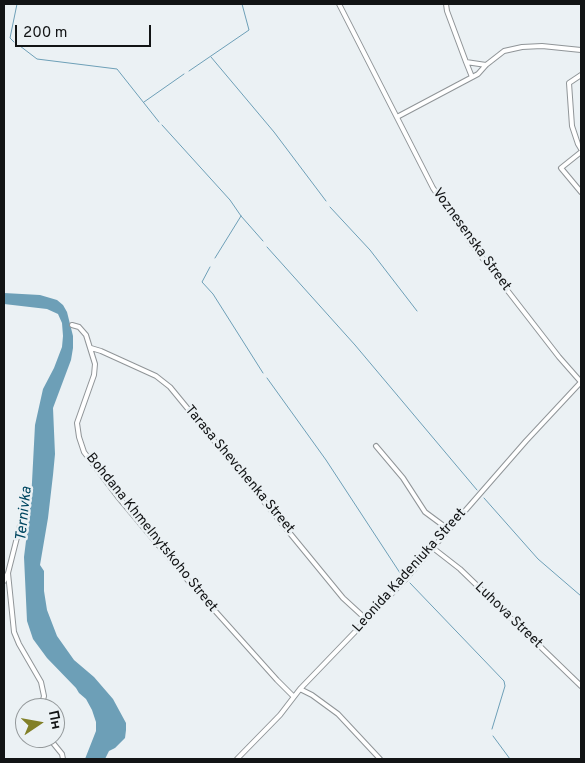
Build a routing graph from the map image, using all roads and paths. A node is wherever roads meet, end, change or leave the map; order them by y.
1 (339, 4) edge
2 (446, 4) edge
3 (581, 50) edge
4 (466, 62) junction
5 (486, 65) junction
6 (581, 75) edge
7 (472, 77) junction
8 (397, 117) junction
9 (581, 151) edge
10 (581, 192) edge
11 (72, 325) dead end
12 (91, 348) junction
13 (581, 382) edge
14 (376, 446) dead end
15 (28, 494) dead end
16 (448, 529) junction
17 (433, 548) junction
18 (8, 573) junction
19 (4, 581) edge
20 (366, 620) junction
21 (581, 686) edge
22 (300, 689) junction
23 (293, 696) junction
24 (44, 698) edge
25 (237, 759) edge
26 (380, 759) edge

1 - 8 street, Voznesenska Street
2 - 4 street
3 - 5 street
4 - 5 street
4 - 7 street
5 - 7 street
6 - 9 street
7 - 8 street
8 - 13 street, Voznesenska Street
9 - 10 street
11 - 12 street, Bohdana Khmelnytskoho Street
12 - 20 street, Tarasa Shevchenka Street
12 - 23 street, Bohdana Khmelnytskoho Street
13 - 16 street, Leonida Kadeniuka Street
14 - 16 street
15 - 18 street
16 - 17 street, Leonida Kadeniuka Street
17 - 20 street, Leonida Kadeniuka Street
17 - 21 street, Luhova Street
18 - 19 street
18 - 24 street
20 - 22 street, Leonida Kadeniuka Street
22 - 23 street, Leonida Kadeniuka Street
22 - 26 street
23 - 25 street, Leonida Kadeniuka Street

